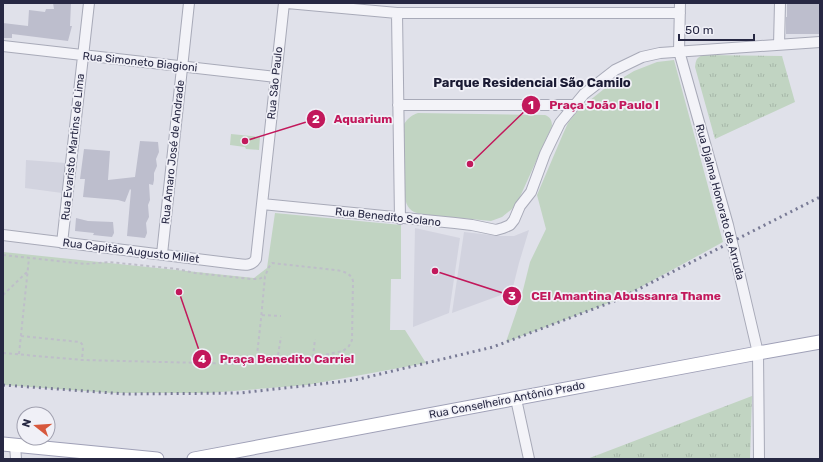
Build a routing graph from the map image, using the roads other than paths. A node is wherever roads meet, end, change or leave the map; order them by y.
1 (89, 3) edge
2 (189, 3) edge
3 (284, 3) edge
4 (287, 3) edge
5 (780, 3) edge
6 (680, 8) edge
7 (397, 12) junction
8 (820, 42) edge
9 (779, 45) junction
10 (3, 46) edge
11 (679, 51) junction
12 (83, 55) junction
13 (182, 66) junction
14 (276, 77) junction
15 (398, 105) junction
16 (575, 105) junction
17 (262, 204) junction
18 (400, 219) junction
19 (3, 235) edge
20 (62, 243) junction
21 (162, 254) junction
22 (256, 259) joint
23 (820, 342) edge
24 (758, 353) junction
25 (516, 399) junction
26 (9, 444) edge
27 (241, 455) edge
28 (16, 459) edge
29 (157, 459) edge
30 (194, 459) edge
31 (529, 459) edge
32 (758, 459) edge

1 - 12 street, Rua Evaristo Martins de Lima
2 - 13 street, Rua Amaro José de Andrade
3 - 14 street, Rua São Paulo
4 - 7 street
5 - 9 street
6 - 7 street
6 - 11 street, Rua Djalma Honorato de Arruda
7 - 15 street
8 - 9 street
9 - 11 street
10 - 12 street, Rua Simoneto Biagioni
11 - 16 street
11 - 24 street, Rua Djalma Honorato de Arruda
12 - 13 street, Rua Simoneto Biagioni
12 - 20 street, Rua Evaristo Martins de Lima
13 - 14 street, Rua Simoneto Biagioni
13 - 21 street, Rua Amaro José de Andrade
14 - 17 street, Rua São Paulo
15 - 16 street
15 - 18 street
16 - 18 street, Rua Benedito Solano
17 - 18 street, Rua Benedito Solano
17 - 22 street, Rua São Paulo
19 - 20 street, Rua Capitão Augusto Millet
20 - 21 street, Rua Capitão Augusto Millet
21 - 22 street, Rua Capitão Augusto Millet
23 - 24 main road, Rua Conselheiro Antônio Prado
24 - 25 main road, Rua Conselheiro Antônio Prado
24 - 32 street, Rua Djalma Honorato de Arruda
25 - 27 main road, Rua Conselheiro Antônio Prado
25 - 31 street
26 - 28 street
26 - 29 main road
27 - 30 main road, Rua Conselheiro Antônio Prado

